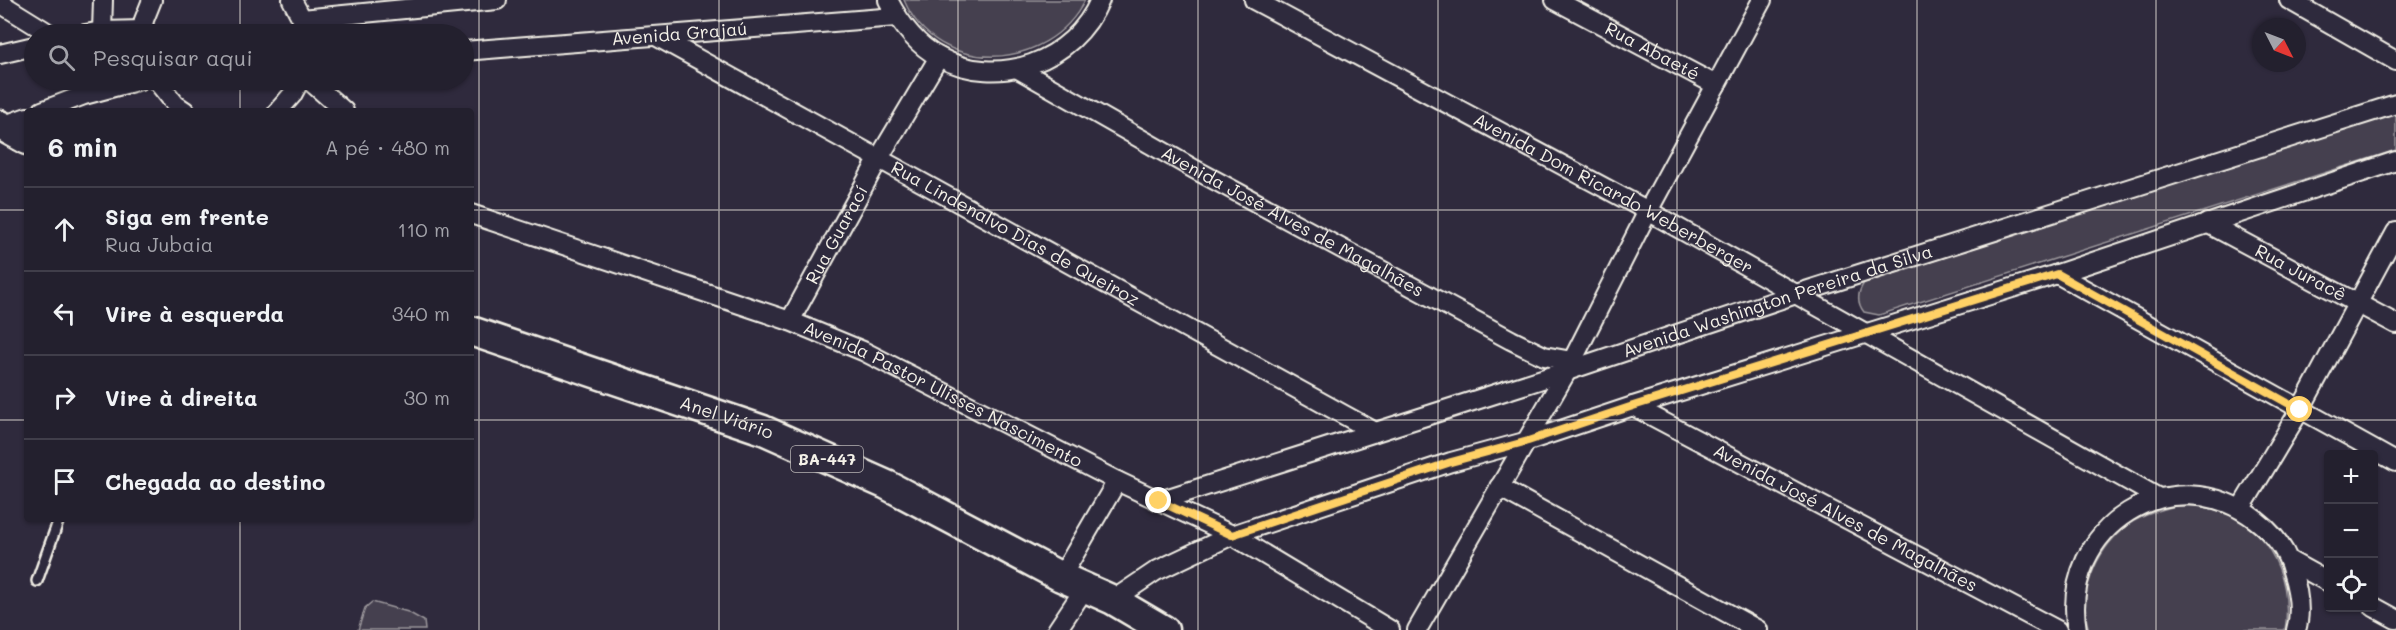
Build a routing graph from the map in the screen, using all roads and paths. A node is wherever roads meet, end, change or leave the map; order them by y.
1 (102, 0) edge
2 (152, 0) edge
3 (497, 0) edge
4 (888, 0) edge
5 (1100, 0) edge
6 (1254, 0) edge
7 (1555, 0) edge
8 (1762, 0) edge
9 (2289, 0) edge
10 (444, 2) edge
11 (0, 3) edge
12 (300, 12) edge
13 (896, 17) junction
14 (34, 24) edge
15 (96, 24) edge
16 (144, 24) edge
17 (656, 36) junction
18 (24, 48) edge
19 (474, 50) edge
20 (0, 54) edge
21 (939, 57) junction
22 (2396, 61) edge
23 (1018, 69) junction
24 (1716, 85) junction
25 (103, 90) edge
26 (164, 90) edge
27 (295, 90) edge
28 (320, 90) edge
29 (2396, 104) edge
30 (50, 108) edge
31 (180, 108) edge
32 (281, 108) edge
33 (341, 108) edge
34 (10, 123) edge
35 (24, 137) edge
36 (879, 158) junction
37 (2396, 161) edge
38 (1648, 211) junction
39 (474, 215) edge
40 (2207, 223) junction
41 (2396, 232) edge
42 (2057, 274) junction
43 (1796, 294) junction
44 (2357, 303) junction
45 (790, 321) junction
46 (2396, 324) edge
47 (474, 332) edge
48 (1863, 333) junction
49 (1570, 366) junction
50 (1633, 406) junction
51 (2300, 410) junction
52 (1375, 432) junction
53 (1528, 441) junction
54 (2396, 462) edge
55 (1117, 481) junction
56 (1498, 487) junction
57 (2159, 498) junction
58 (1159, 501) junction
59 (2241, 508) junction
60 (58, 522) edge
61 (1232, 535) junction
62 (2290, 561) junction
63 (2324, 580) edge
64 (37, 581) dead end
65 (1073, 583) junction
66 (1113, 600) junction
67 (2378, 610) edge
68 (2396, 619) edge
69 (1057, 630) edge
70 (1164, 630) edge
71 (1390, 630) edge
72 (1417, 630) edge
73 (1758, 630) edge
74 (2057, 630) edge
75 (2078, 630) edge
76 (2296, 630) edge

1 - 15 street
2 - 16 street
3 - 10 street
4 - 13 street
5 - 23 street
6 - 38 street, Avenida Dom Ricardo Weberberger
7 - 24 street, Rua Abaeté
8 - 24 street
9 - 22 street
10 - 12 street
11 - 14 street
13 - 17 street, Avenida Grajaú
13 - 21 street
17 - 19 street, Avenida Grajaú
17 - 36 street, Rua Lindenalvo Dias de Queiroz
18 - 20 street
21 - 23 street
21 - 36 street, Rua Guarací
23 - 49 street, Avenida José Alves de Magalhães
24 - 38 street
25 - 30 street
26 - 31 street
27 - 32 street
28 - 33 street
29 - 43 street, Avenida Washington Pereira da Silva
34 - 35 main road
36 - 45 street, Rua Guarací
36 - 52 street, Rua Lindenalvo Dias de Queiroz
37 - 40 street
38 - 43 street, Avenida Dom Ricardo Weberberger
38 - 49 street
39 - 45 street, Avenida Pastor Ulisses Nascimento
40 - 42 street
40 - 44 street, Rua Juracê
41 - 44 street
42 - 48 street
42 - 51 street
43 - 48 street, Avenida Dom Ricardo Weberberger
43 - 49 street, Avenida Washington Pereira da Silva
44 - 46 street, Rua Juracê
44 - 51 street
45 - 55 street, Avenida Pastor Ulisses Nascimento
47 - 65 main road, Anel Viário / BA-447
48 - 50 street
48 - 57 street, Avenida Dom Ricardo Weberberger
49 - 52 street, Avenida Washington Pereira da Silva
49 - 53 street
50 - 53 street
50 - 74 street, Avenida José Alves de Magalhães
51 - 54 street
51 - 59 street
52 - 58 street, Avenida Washington Pereira da Silva
53 - 56 street
53 - 61 street
55 - 58 street, Avenida Pastor Ulisses Nascimento
55 - 65 street
56 - 72 street
56 - 73 street
57 - 59 street
57 - 75 street
58 - 61 street, Avenida Pastor Ulisses Nascimento
59 - 62 street
60 - 64 lane
61 - 66 street
61 - 71 street, Avenida Pastor Ulisses Nascimento
62 - 63 street
62 - 76 street
65 - 66 main road, Anel Viário / BA-447
65 - 69 street
66 - 70 main road, Anel Viário / BA-447
67 - 68 street

